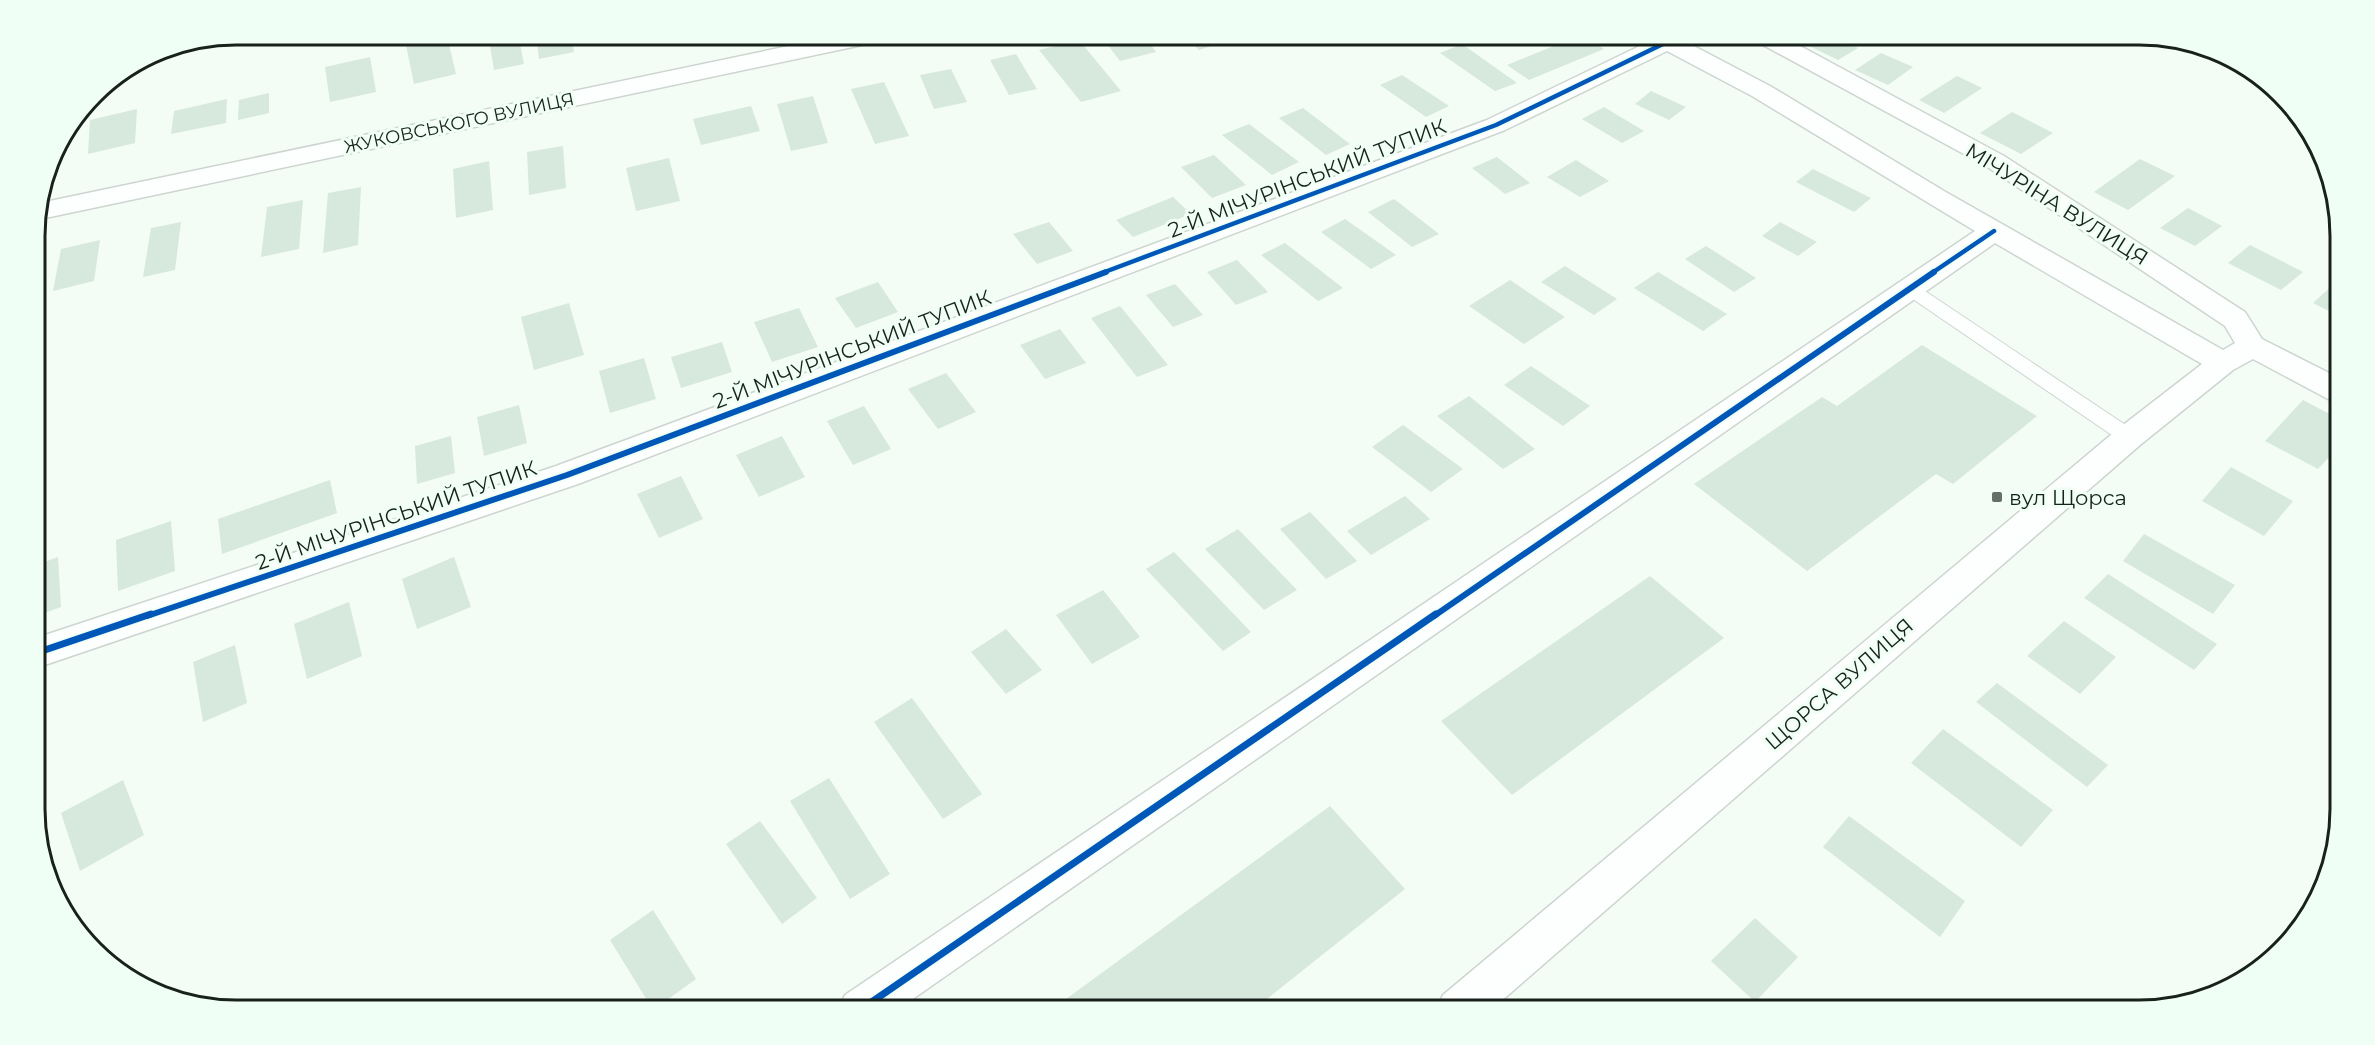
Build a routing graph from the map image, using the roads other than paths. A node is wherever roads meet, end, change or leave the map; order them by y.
1 (829, 45) edge
2 (1647, 45) edge
3 (1673, 45) edge
4 (1781, 45) edge
5 (47, 210) edge
6 (1994, 231) junction
7 (1910, 289) junction
8 (2238, 354) junction
9 (2330, 388) edge
10 (2129, 436) junction
11 (45, 650) edge
12 (875, 1000) edge
13 (1470, 1000) edge

1 - 5 street, ЖУКОВСЬКОГО ВУЛИЦЯ
2 - 11 street, 2-Й МІЧУРІНСЬКИЙ ТУПИК
3 - 6 street
4 - 8 street, МІЧУРІНА ВУЛИЦЯ
6 - 7 street
6 - 8 street
7 - 10 lane
7 - 12 street
8 - 9 street
8 - 10 street, ЩОРСА ВУЛИЦЯ
10 - 13 street, ЩОРСА ВУЛИЦЯ

